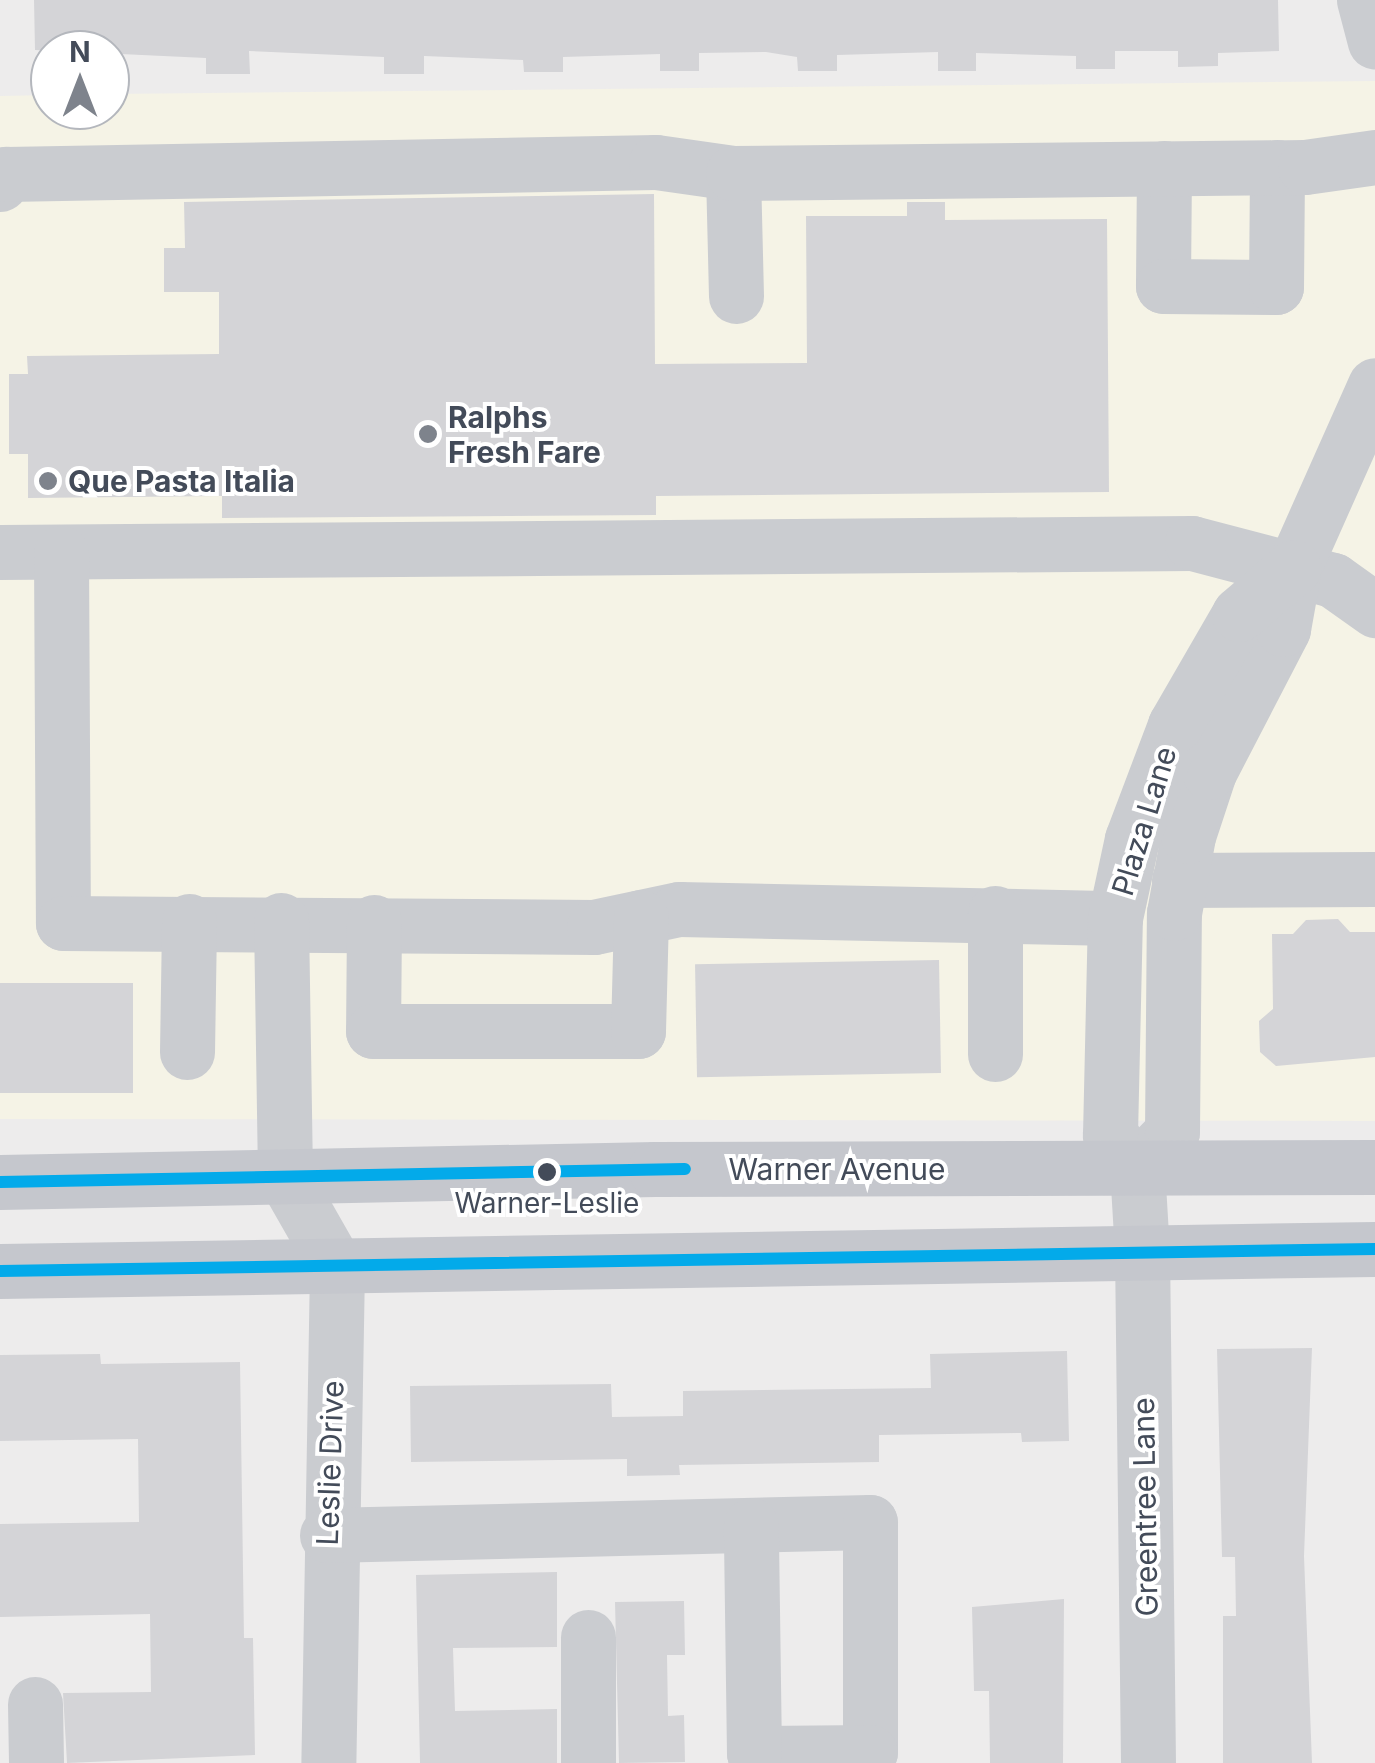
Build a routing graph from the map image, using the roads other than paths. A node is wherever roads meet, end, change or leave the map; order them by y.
1 (1364, 0) edge
2 (1375, 42) edge
3 (1375, 157) edge
4 (1277, 167) junction
5 (1164, 168) junction
6 (733, 173) junction
7 (0, 184) edge
8 (736, 296) dead end
9 (1375, 385) edge
10 (0, 552) edge
11 (61, 553) junction
12 (1294, 567) junction
13 (1375, 610) edge
14 (1375, 878) edge
15 (1180, 880) junction
16 (995, 913) junction
17 (641, 917) junction
18 (1115, 918) junction
19 (281, 920) junction
20 (189, 921) junction
21 (374, 922) junction
22 (187, 1052) dead end
23 (995, 1054) dead end
24 (1138, 1168) junction
25 (1375, 1168) edge
26 (286, 1177) junction
27 (0, 1182) edge
28 (1375, 1249) edge
29 (1142, 1252) junction
30 (337, 1268) junction
31 (0, 1271) edge
32 (751, 1526) junction
33 (327, 1536) junction
34 (588, 1637) dead end
35 (35, 1704) dead end
36 (36, 1763) edge
37 (328, 1763) edge
38 (588, 1763) edge
39 (1148, 1763) edge

1 - 2 street
3 - 4 street
4 - 5 street
4 - 5 street
5 - 6 street
6 - 7 street
6 - 8 street
9 - 12 street, Plaza Lane
10 - 11 street
11 - 12 street
11 - 20 street
12 - 13 street
12 - 15 street, Plaza Lane
12 - 18 street, Plaza Lane
14 - 15 street
15 - 24 street, Plaza Lane
16 - 17 street
16 - 18 street
16 - 23 street
17 - 21 street
17 - 21 street
18 - 24 street, Plaza Lane
19 - 20 street
19 - 21 street
19 - 26 street
20 - 22 street
24 - 25 main road, Warner Avenue
24 - 26 main road, Warner Avenue
24 - 29 street
26 - 27 main road, Warner Avenue
26 - 30 street
28 - 29 main road
29 - 30 main road
29 - 39 street, Greentree Lane
30 - 31 main road
30 - 33 street, Leslie Drive
32 - 32 street
32 - 33 street
33 - 37 street, Leslie Drive
34 - 38 street
35 - 36 street

